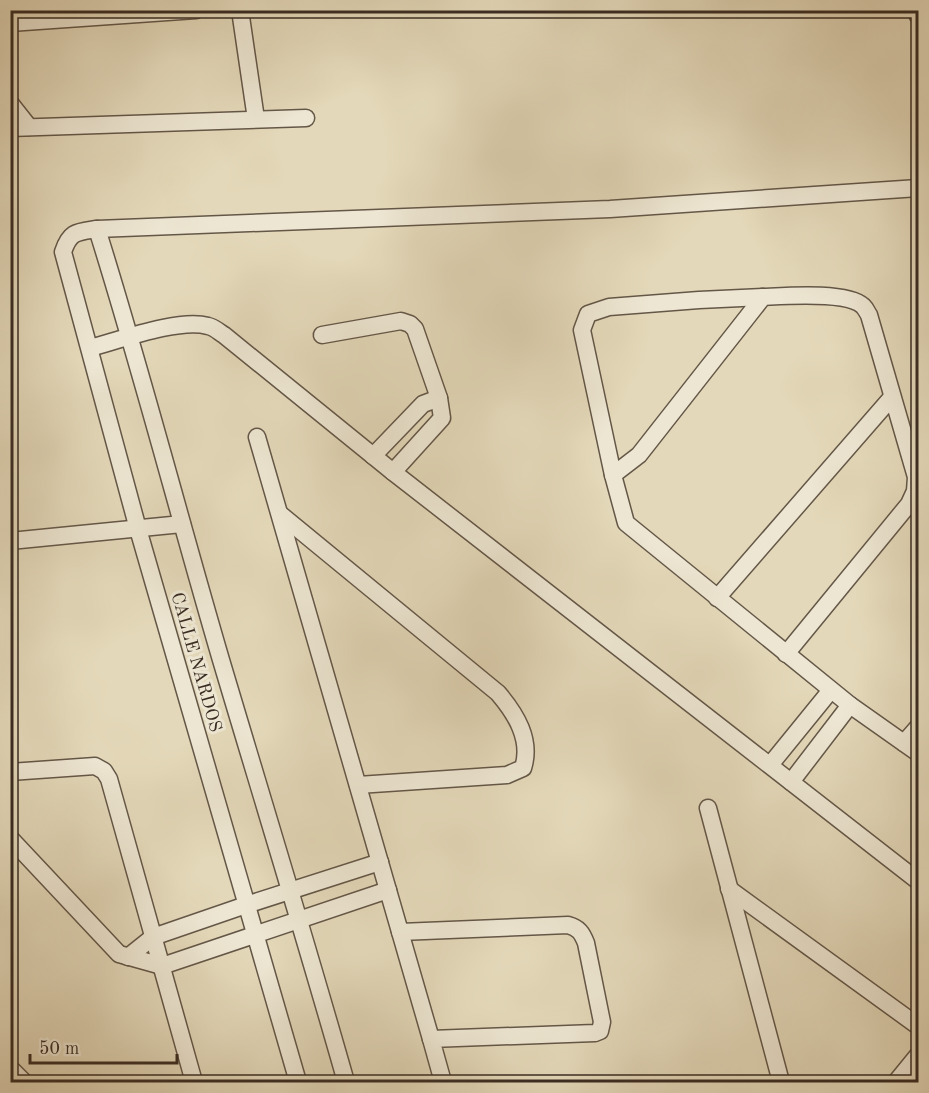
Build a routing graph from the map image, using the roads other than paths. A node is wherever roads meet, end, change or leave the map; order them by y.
1 (196, 10) edge
2 (240, 10) edge
3 (915, 10) edge
4 (918, 16) edge
5 (10, 23) edge
6 (10, 103) edge
7 (306, 118) dead end
8 (256, 119) junction
9 (28, 127) junction
10 (10, 128) edge
11 (918, 188) edge
12 (97, 229) junction
13 (763, 297) junction
14 (322, 334) dead end
15 (131, 337) junction
16 (90, 348) junction
17 (892, 397) junction
18 (439, 398) junction
19 (257, 437) dead end
20 (373, 456) junction
21 (393, 472) junction
22 (613, 475) junction
23 (280, 514) junction
24 (183, 524) junction
25 (138, 530) junction
26 (10, 541) edge
27 (717, 598) junction
28 (786, 654) junction
29 (831, 690) junction
30 (850, 705) junction
31 (918, 728) edge
32 (904, 743) junction
33 (918, 753) edge
34 (770, 765) junction
35 (10, 772) edge
36 (791, 782) junction
37 (358, 785) junction
38 (708, 808) dead end
39 (10, 838) edge
40 (380, 862) junction
41 (918, 881) edge
42 (729, 889) junction
43 (388, 890) junction
44 (291, 891) junction
45 (246, 905) junction
46 (300, 919) junction
47 (400, 932) junction
48 (254, 934) junction
49 (153, 938) junction
50 (128, 957) junction
51 (162, 966) junction
52 (918, 1026) edge
53 (431, 1040) junction
54 (918, 1055) edge
55 (10, 1068) edge
56 (24, 1083) edge
57 (194, 1083) edge
58 (298, 1083) edge
59 (346, 1083) edge
60 (443, 1083) edge
61 (781, 1083) edge
62 (896, 1083) edge

1 - 5 street
2 - 8 street
3 - 4 street
6 - 9 street
7 - 8 street
8 - 9 street
9 - 10 street
11 - 12 street
12 - 15 street
12 - 16 street, CALLE NARDOS
13 - 17 street
13 - 22 street
13 - 22 street
14 - 18 street
15 - 16 street
15 - 20 street
15 - 24 street
16 - 25 street, CALLE NARDOS
17 - 27 street
17 - 28 street
18 - 20 street
18 - 21 street
19 - 23 street
20 - 21 street
21 - 34 street
22 - 27 street
23 - 37 street
23 - 37 street
24 - 25 street
24 - 44 street
25 - 26 street
25 - 45 street, CALLE NARDOS
27 - 28 street
28 - 29 street
29 - 30 street
29 - 34 street
30 - 32 street
30 - 36 street
31 - 32 street
32 - 33 street
34 - 36 street
35 - 49 street
36 - 41 street
37 - 40 street
38 - 42 street
39 - 50 street
40 - 43 street
40 - 44 street
42 - 52 street
42 - 61 street
43 - 46 street
43 - 47 street
44 - 45 street
44 - 46 street
45 - 48 street, CALLE NARDOS
45 - 49 street
46 - 48 street
46 - 59 street
47 - 53 street
47 - 53 street
48 - 51 street
48 - 58 street, CALLE NARDOS
49 - 50 street
49 - 51 street
50 - 51 street
51 - 57 street
53 - 60 street
54 - 62 street
55 - 56 street

